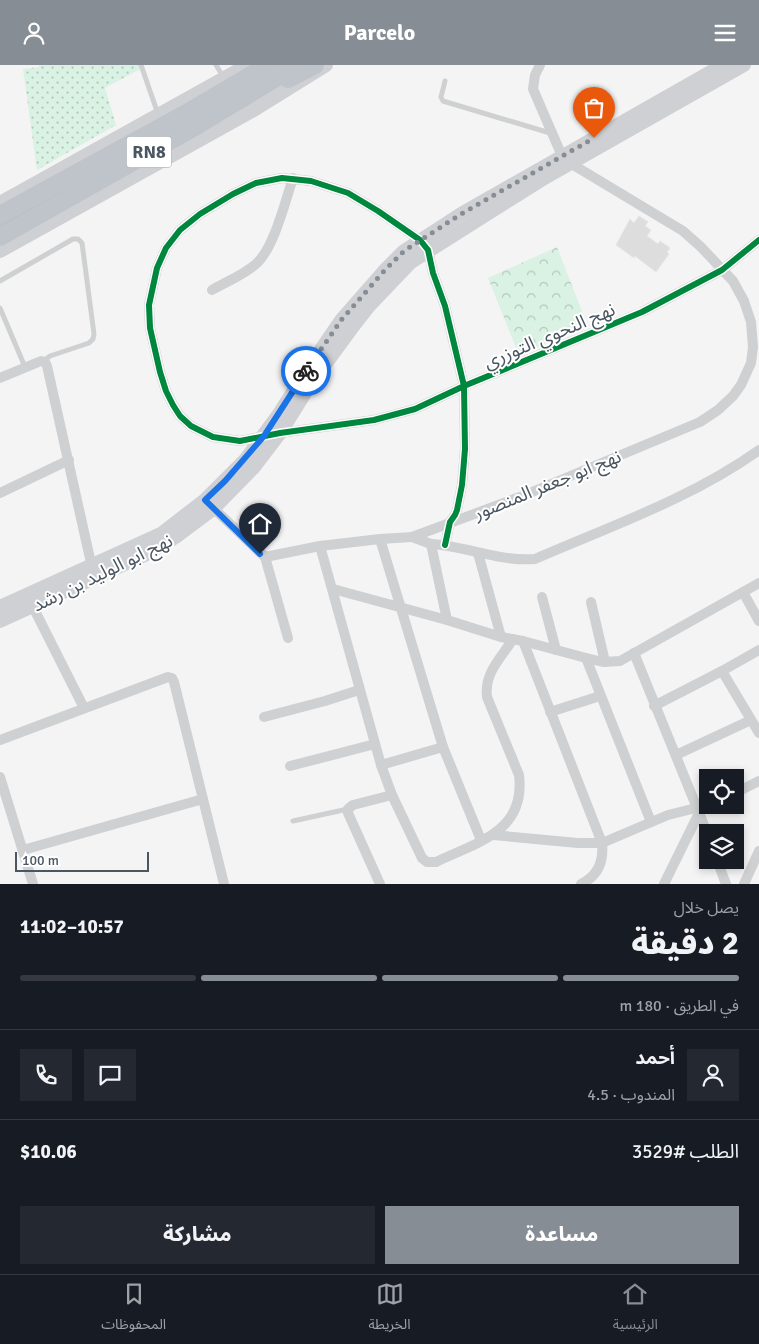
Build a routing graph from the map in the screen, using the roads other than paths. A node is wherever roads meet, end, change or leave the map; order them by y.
1 (141, 65) edge
2 (216, 65) edge
3 (249, 65) edge
4 (268, 65) edge
5 (297, 65) edge
6 (316, 65) edge
7 (326, 65) edge
8 (540, 65) edge
9 (723, 65) edge
10 (744, 65) edge
11 (224, 78) junction
12 (445, 81) dead end
13 (158, 115) junction
14 (197, 125) junction
15 (551, 133) junction
16 (566, 159) junction
17 (293, 178) junction
18 (62, 181) junction
19 (0, 203) edge
20 (0, 215) edge
21 (759, 240) edge
22 (424, 245) junction
23 (2, 246) edge
24 (759, 248) edge
25 (746, 251) junction
26 (722, 270) junction
27 (0, 281) edge
28 (212, 290) dead end
29 (0, 308) edge
30 (43, 361) junction
31 (26, 367) junction
32 (0, 378) edge
33 (464, 386) junction
34 (280, 433) junction
35 (264, 436) junction
36 (759, 450) edge
37 (69, 460) junction
38 (0, 493) edge
39 (209, 504) junction
40 (450, 522) junction
41 (412, 537) junction
42 (380, 539) junction
43 (431, 544) junction
44 (445, 545) junction
45 (320, 546) junction
46 (478, 553) junction
47 (265, 557) junction
48 (92, 571) junction
49 (759, 583) edge
50 (333, 589) junction
51 (743, 592) junction
52 (542, 597) dead end
53 (30, 600) junction
54 (591, 602) dead end
55 (0, 607) edge
56 (401, 609) junction
57 (447, 620) junction
58 (0, 621) edge
59 (759, 621) edge
60 (500, 637) junction
61 (288, 638) dead end
62 (518, 640) junction
63 (556, 650) junction
64 (759, 650) edge
65 (634, 653) junction
66 (586, 658) junction
67 (605, 662) junction
68 (722, 671) junction
69 (358, 690) junction
70 (600, 696) junction
71 (654, 706) junction
72 (84, 708) junction
73 (550, 712) junction
74 (264, 717) dead end
75 (752, 720) junction
76 (759, 733) edge
77 (0, 740) edge
78 (375, 744) junction
79 (443, 747) junction
80 (676, 755) junction
81 (381, 765) junction
82 (290, 766) dead end
83 (0, 777) edge
84 (759, 781) edge
85 (744, 788) edge
86 (392, 795) junction
87 (203, 799) junction
88 (699, 805) edge
89 (348, 809) junction
90 (699, 809) edge
91 (699, 813) edge
92 (293, 821) dead end
93 (651, 822) junction
94 (493, 835) junction
95 (481, 841) junction
96 (602, 843) junction
97 (23, 850) junction
98 (759, 851) edge
99 (720, 869) edge
100 (33, 884) edge
101 (224, 884) edge
102 (380, 884) edge
103 (581, 884) edge
104 (664, 884) edge
105 (726, 884) edge
106 (744, 884) edge

1 - 13 lane
2 - 11 lane
3 - 11 street
3 - 18 highway, RN8
4 - 18 highway, RN8
5 - 14 highway, RN8
6 - 14 highway
7 - 23 street
8 - 15 street
9 - 16 street, نهج ابو الوليد بن رشد
10 - 16 street, نهج ابو الوليد بن رشد
11 - 13 street
12 - 15 lane
13 - 19 street
14 - 23 highway, RN8
15 - 16 street
16 - 22 street, نهج ابو الوليد بن رشد
16 - 26 street, نهج ابو جعفر المنصور
17 - 22 street, نهج النحوي التوزري
17 - 28 street
17 - 35 street, نهج النحوي التوزري
18 - 20 highway, RN8
21 - 25 street, نهج النحوي التوزري
22 - 33 street
22 - 34 street, نهج ابو الوليد بن رشد
22 - 35 street, نهج ابو الوليد بن رشد
24 - 25 street
25 - 26 street, نهج النحوي التوزري
26 - 33 street, نهج النحوي التوزري
26 - 40 street, نهج ابو جعفر المنصور
27 - 30 lane
29 - 31 lane
30 - 31 street
30 - 37 street
31 - 32 street
33 - 34 street, نهج النحوي التوزري
33 - 40 street
34 - 35 street, نهج النحوي التوزري
34 - 39 street, نهج ابو الوليد بن رشد
35 - 39 street, نهج ابو الوليد بن رشد
36 - 46 street
37 - 38 street
37 - 48 street
39 - 47 street
39 - 48 street, نهج ابو الوليد بن رشد
40 - 41 street, نهج ابو جعفر المنصور
40 - 44 street
41 - 42 street, نهج ابو جعفر المنصور
41 - 43 street
42 - 45 street, نهج ابو جعفر المنصور
42 - 56 street
43 - 44 street
43 - 57 street
44 - 46 street
45 - 47 street, نهج ابو جعفر المنصور
45 - 50 street
46 - 60 street
47 - 61 street
48 - 53 street, نهج ابو الوليد بن رشد
49 - 51 street
50 - 56 street
50 - 69 street
51 - 59 street
51 - 65 street
52 - 63 street
53 - 55 street, نهج ابو الوليد بن رشد
53 - 58 street, نهج ابو الوليد بن رشد
53 - 72 street
54 - 67 street
56 - 57 street
56 - 79 street
57 - 60 street
60 - 62 street
62 - 63 street
62 - 73 street
62 - 94 street
63 - 66 street
64 - 68 street
65 - 67 street
65 - 71 street
66 - 67 street
66 - 70 street
68 - 71 street
68 - 75 street
69 - 74 street
69 - 78 street
70 - 73 street
70 - 93 street
71 - 80 street
72 - 77 street
72 - 87 street
73 - 96 street
75 - 76 street
75 - 80 street
78 - 81 street
78 - 82 street
79 - 81 street
79 - 95 street
80 - 88 street
81 - 86 street
83 - 97 street
84 - 85 street
86 - 89 street
86 - 95 street
87 - 97 street
87 - 101 street
89 - 92 lane
89 - 102 street
90 - 93 street
91 - 104 street
93 - 96 street
94 - 95 street
94 - 96 street
96 - 103 street
97 - 100 street
98 - 106 street
99 - 105 street

